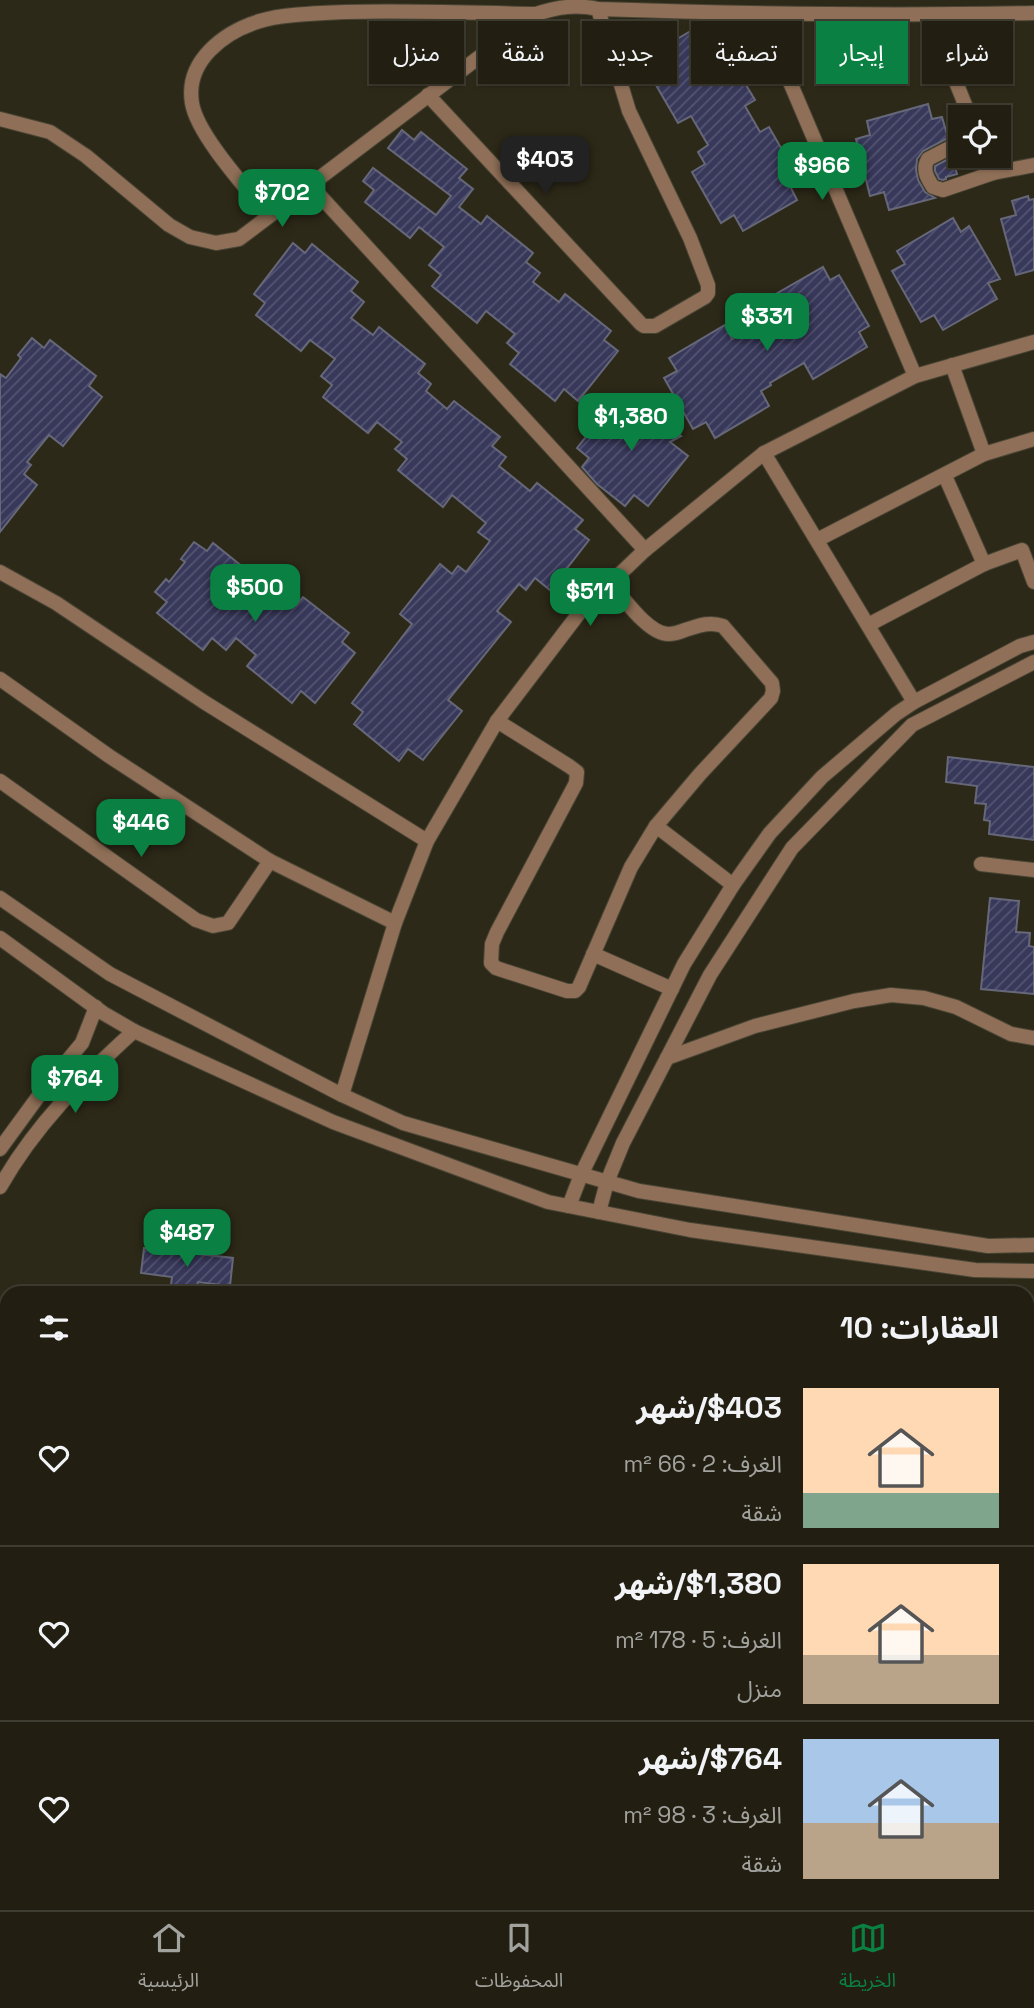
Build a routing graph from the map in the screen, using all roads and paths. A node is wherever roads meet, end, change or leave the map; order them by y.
1 (598, 9) junction
2 (1034, 13) edge
3 (761, 14) junction
4 (536, 15) junction
5 (929, 15) junction
6 (428, 95) junction
7 (965, 105) edge
8 (0, 119) edge
9 (948, 149) edge
10 (1034, 165) edge
11 (991, 168) edge
12 (993, 173) junction
13 (311, 186) junction
14 (269, 216) junction
15 (1034, 342) edge
16 (952, 365) junction
17 (915, 376) junction
18 (1034, 439) edge
19 (764, 453) junction
20 (984, 454) junction
21 (945, 476) junction
22 (817, 540) junction
23 (1028, 548) edge
24 (645, 550) junction
25 (984, 564) junction
26 (0, 572) edge
27 (1034, 582) edge
28 (610, 583) junction
29 (868, 625) junction
30 (1034, 642) edge
31 (1034, 662) edge
32 (0, 679) edge
33 (914, 702) junction
34 (497, 721) junction
35 (0, 781) edge
36 (656, 826) junction
37 (427, 841) junction
38 (270, 861) junction
39 (981, 864) dead end
40 (1034, 870) edge
41 (733, 885) junction
42 (0, 898) edge
43 (396, 923) junction
44 (0, 938) edge
45 (593, 954) junction
46 (672, 989) junction
47 (96, 1007) junction
48 (134, 1031) junction
49 (1034, 1038) edge
50 (667, 1058) junction
51 (342, 1095) junction
52 (0, 1149) edge
53 (582, 1175) junction
54 (607, 1182) junction
55 (0, 1187) edge
56 (569, 1206) junction
57 (599, 1212) junction
58 (1034, 1245) edge
59 (1034, 1270) edge

1 - 3 street
1 - 4 street
1 - 6 street
2 - 5 street
3 - 5 street
3 - 17 street
4 - 6 street
4 - 14 street
5 - 7 street
6 - 13 street
8 - 14 street
9 - 12 street
10 - 12 street
11 - 12 street
13 - 14 street
13 - 24 street
15 - 16 street
16 - 17 street
16 - 20 street
17 - 19 street
18 - 20 street
19 - 22 street
19 - 24 street
20 - 21 street
21 - 22 street
21 - 25 street
22 - 29 street
23 - 25 street
23 - 27 street
24 - 28 street
25 - 29 street
26 - 37 street
28 - 34 street
28 - 36 street
29 - 33 street
30 - 33 street
31 - 50 street
32 - 38 street
33 - 41 street
34 - 37 street
34 - 45 street
35 - 38 street
36 - 41 street
36 - 45 street
37 - 43 street
38 - 43 street
39 - 40 street
41 - 46 street
42 - 51 street
43 - 51 street
44 - 47 street
45 - 46 street
46 - 53 street
47 - 48 street
47 - 52 street
48 - 55 street
48 - 56 street
49 - 50 street
50 - 54 street
51 - 53 street
53 - 54 street
53 - 56 street
54 - 57 street
54 - 58 street
56 - 57 street
57 - 59 street

